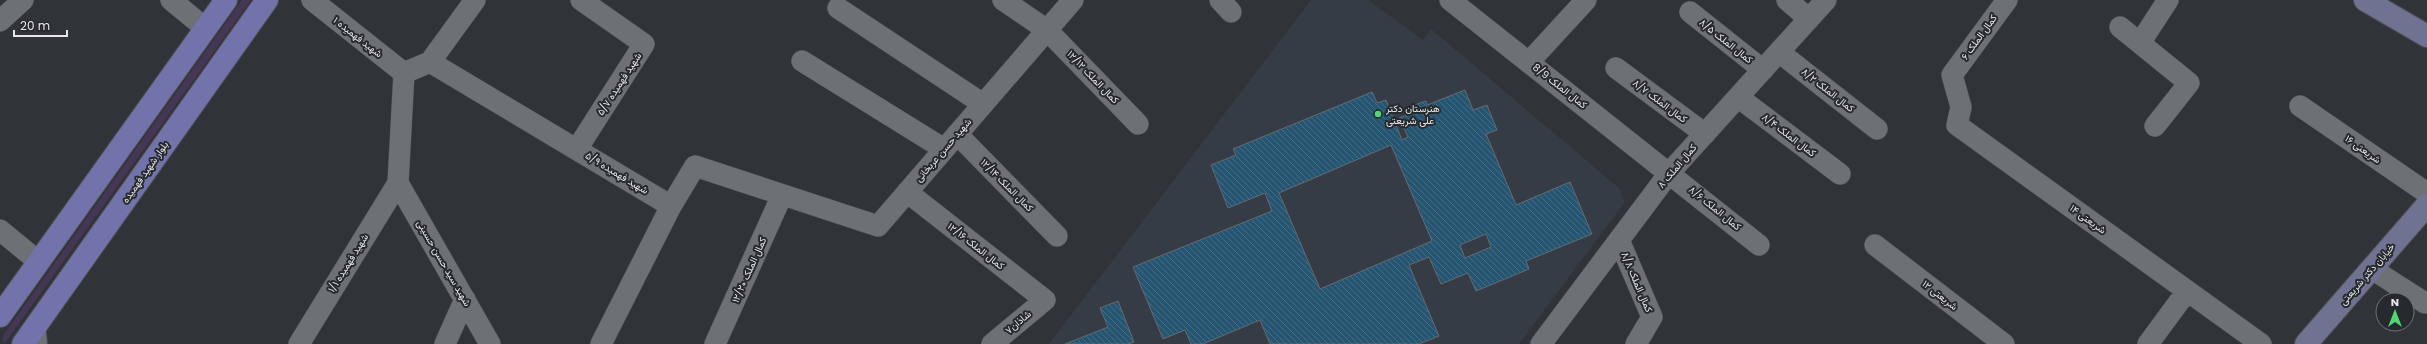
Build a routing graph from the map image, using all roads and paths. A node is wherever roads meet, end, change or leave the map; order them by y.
1 (23, 0) edge
2 (171, 0) edge
3 (226, 0) edge
4 (267, 0) edge
5 (312, 0) edge
6 (475, 0) edge
7 (581, 0) edge
8 (1003, 0) edge
9 (1073, 0) edge
10 (1451, 0) edge
11 (1586, 0) edge
12 (1786, 0) edge
13 (1826, 0) edge
14 (2007, 0) edge
15 (2168, 0) edge
16 (2364, 0) edge
17 (838, 8) dead end
18 (1690, 12) dead end
19 (1809, 19) junction
20 (0, 21) edge
21 (2120, 27) dead end
22 (205, 28) junction
23 (1047, 30) junction
24 (2427, 36) edge
25 (2140, 43) junction
26 (1779, 52) junction
27 (802, 61) dead end
28 (430, 62) junction
29 (1529, 62) junction
30 (1616, 68) dead end
31 (1763, 70) junction
32 (404, 73) junction
33 (1952, 74) joint
34 (1738, 97) junction
35 (983, 104) junction
36 (2300, 106) dead end
37 (1138, 124) dead end
38 (2155, 126) dead end
39 (1877, 129) dead end
40 (1705, 134) junction
41 (950, 142) junction
42 (577, 149) junction
43 (1670, 172) junction
44 (1840, 174) dead end
45 (398, 183) junction
46 (907, 192) junction
47 (2427, 193) edge
48 (782, 196) junction
49 (2427, 205) edge
50 (671, 206) junction
51 (0, 230) edge
52 (1057, 236) dead end
53 (1619, 240) junction
54 (1759, 245) dead end
55 (1875, 245) dead end
56 (39, 262) junction
57 (2372, 269) junction
58 (2187, 291) junction
59 (465, 299) junction
60 (1045, 300) joint
61 (2425, 303) dead end
62 (0, 316) edge
63 (39, 320) junction
64 (23, 344) edge
65 (42, 344) edge
66 (299, 344) edge
67 (445, 344) edge
68 (490, 344) edge
69 (601, 344) edge
70 (715, 344) edge
71 (992, 344) edge
72 (1541, 344) edge
73 (1636, 344) edge
74 (2004, 344) edge
75 (2148, 344) edge
76 (2261, 344) edge
77 (2306, 344) edge

1 - 20 street
2 - 22 street
3 - 22 main road
4 - 63 main road, بلوار شهید فهمیده
5 - 32 street, شهید فهمیده ۱
6 - 28 street
7 - 42 street, شهید فهمیده ۵/۷
8 - 23 street, کمال الملک ۱۲/۱۲
9 - 23 street, شهید حسن عربخانی
10 - 29 street, کمال الملک 8/9
11 - 29 street
12 - 19 street
13 - 19 street, کمال الملک ۸
14 - 33 street, کمال الملک ۶
15 - 25 street
16 - 24 main road
17 - 35 street
18 - 31 street, کمال الملک ۸/۵
19 - 26 street, کمال الملک ۸
21 - 25 street
22 - 56 main road
23 - 35 street, شهید حسن عربخانی
23 - 37 street, کمال الملک ۱۲/۱۲
25 - 38 street
26 - 31 street, کمال الملک ۸
26 - 39 street, کمال الملک ۸/۲
27 - 41 street, کمال الملک ۱۲/۱۴
28 - 32 street
28 - 42 street, شهید فهمیده ۵/۹
29 - 43 street, کمال الملک 8/9
30 - 40 street, کمال الملک ۸/۷
31 - 34 street, کمال الملک ۸
32 - 45 street
33 - 58 street, شریعتی ۱۴
34 - 40 street, کمال الملک ۸
34 - 44 street, کمال الملک ۸/۴
35 - 41 street, شهید حسن عربخانی
36 - 47 street, شریعتی ۱۶
40 - 43 street, کمال الملک ۸
41 - 46 street, شهید حسن عربخانی
41 - 52 street, کمال الملک ۱۲/۱۴
42 - 50 street, شهید فهمیده ۵/۹
43 - 53 street, کمال الملک ۸
43 - 54 street, کمال الملک ۸/۶
45 - 59 street, شهید سید حسن حسینی
45 - 66 street, شهید فهمیده ۱/۱
46 - 48 street, شهید حسن عربخانی
46 - 60 street, کمال الملک ۱۲/۱۶
48 - 50 street
48 - 70 street, کمال الملک ۱۲/۲۰
49 - 57 main road, خیابان دکتر شریعتی
50 - 69 street
51 - 56 street
53 - 72 street, کمال الملک ۸
53 - 73 street, کمال الملک ۸/۸
55 - 74 street, شریعتی ۱۲
56 - 62 main road
57 - 61 street
57 - 77 main road, خیابان دکتر شریعتی
58 - 75 street
58 - 76 street, شریعتی ۱۴
59 - 67 street
59 - 68 street, شهید سید حسن حسینی
60 - 71 street, شاذان۷
63 - 64 main road, بلوار شهید فهمیده
63 - 65 lane

